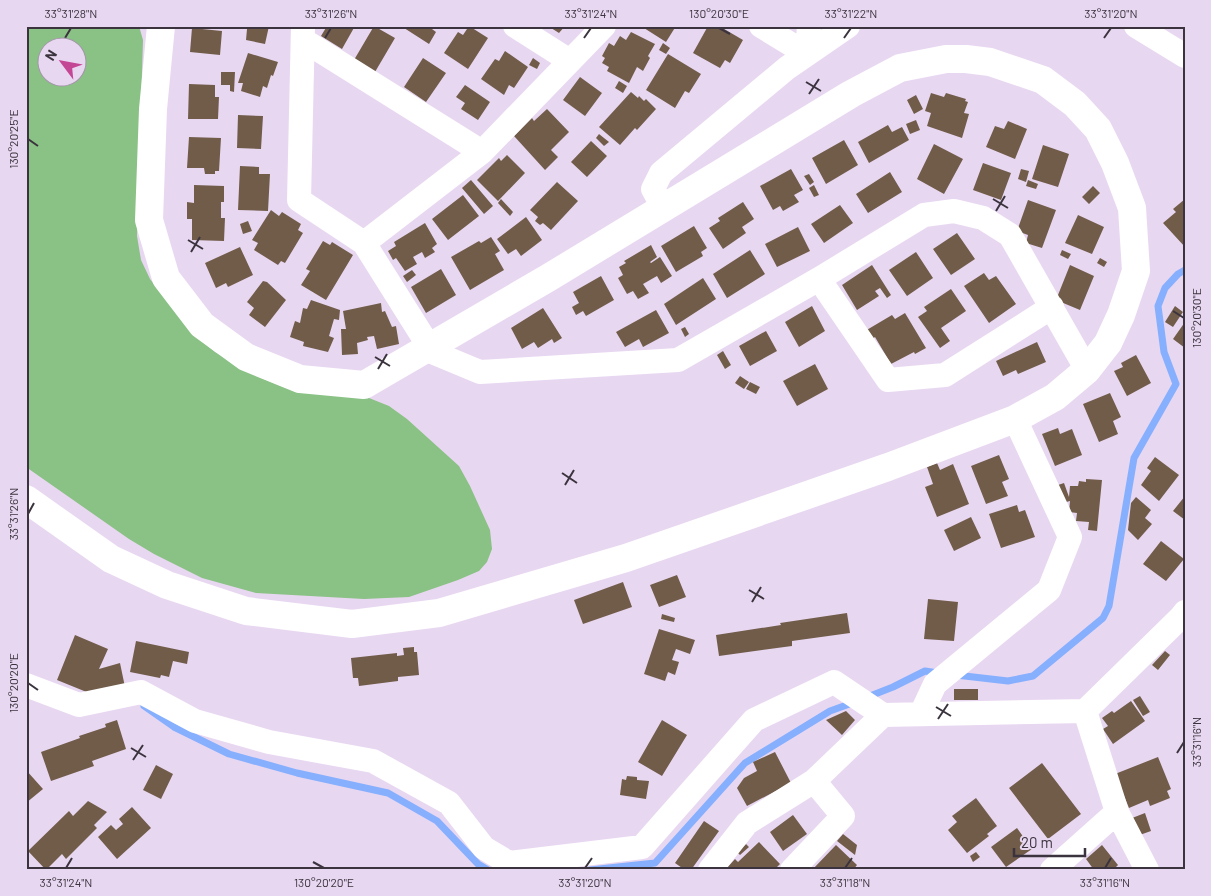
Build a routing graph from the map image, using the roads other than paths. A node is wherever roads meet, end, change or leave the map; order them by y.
1 (161, 26) edge
2 (515, 26) edge
3 (604, 26) edge
4 (761, 26) edge
5 (809, 26) edge
6 (848, 26) edge
7 (1136, 26) edge
8 (303, 33) edge
9 (807, 54) junction
10 (1185, 56) edge
11 (570, 61) junction
12 (482, 152) junction
13 (664, 208) junction
14 (364, 243) junction
15 (819, 280) junction
16 (1052, 307) junction
17 (428, 349) junction
18 (1087, 370) junction
19 (1015, 419) junction
20 (26, 499) edge
21 (1185, 612) edge
22 (26, 685) edge
23 (875, 710) junction
24 (1085, 711) junction
25 (921, 714) junction
26 (814, 781) junction
27 (1117, 812) junction
28 (710, 870) edge
29 (792, 870) edge
30 (1052, 870) edge
31 (1147, 870) edge

1 - 17 street
2 - 11 street
3 - 11 street
4 - 9 street
5 - 9 street
6 - 9 street
7 - 10 street
8 - 12 street
8 - 14 street
9 - 13 street
11 - 12 street
12 - 14 street
13 - 17 street
13 - 18 street
14 - 17 street
15 - 16 street
15 - 16 street
15 - 17 street
16 - 18 street
18 - 19 street
19 - 20 street
19 - 25 street
21 - 24 street
22 - 23 street
23 - 25 street
23 - 26 street
24 - 25 street
24 - 27 street
26 - 28 street
26 - 29 street
27 - 30 street
27 - 31 street

